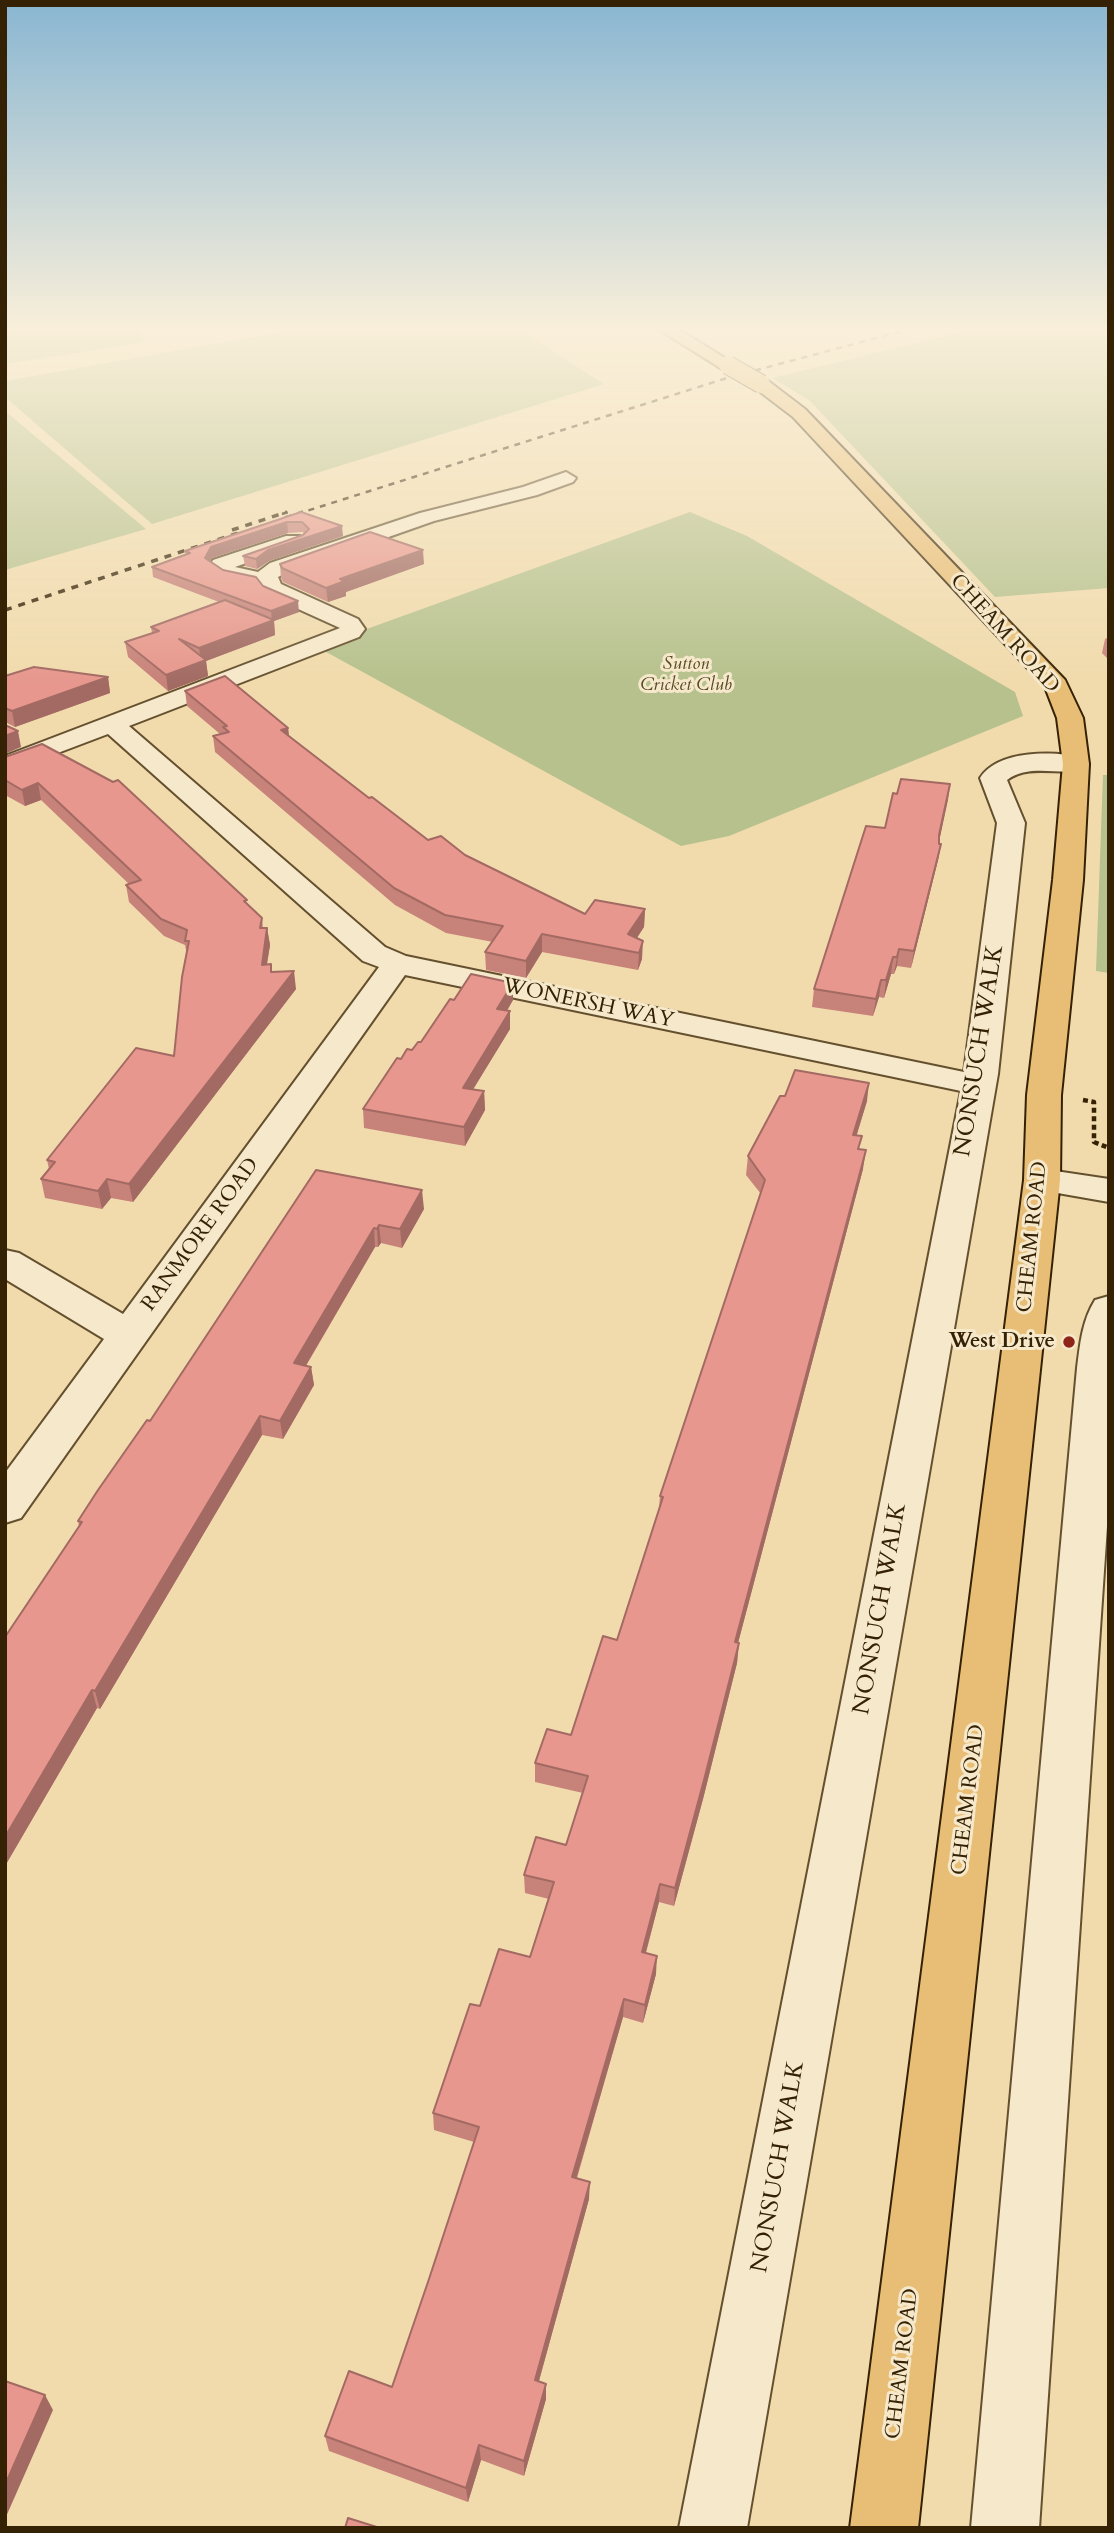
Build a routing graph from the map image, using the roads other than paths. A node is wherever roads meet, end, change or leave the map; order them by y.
1 (831, 447) edge
2 (566, 478) dead end
3 (318, 531) edge
4 (266, 580) junction
5 (113, 725) junction
6 (1076, 764) junction
7 (5, 765) edge
8 (397, 964) junction
9 (979, 1085) junction
10 (1042, 1180) junction
11 (1109, 1191) edge
12 (5, 1262) edge
13 (1109, 1311) edge
14 (128, 1335) junction
15 (5, 1507) edge
16 (713, 2528) edge
17 (884, 2528) edge
18 (1005, 2528) edge

1 - 6 highway, CHEAM ROAD, bridge
2 - 4 street
3 - 4 street
4 - 5 street
5 - 7 street
5 - 8 street, WONERSH WAY
6 - 9 street, NONSUCH WALK
6 - 10 highway, CHEAM ROAD
8 - 9 street, WONERSH WAY
8 - 14 street, RANMORE ROAD
9 - 16 street, NONSUCH WALK
10 - 11 street
10 - 17 highway, CHEAM ROAD
12 - 14 street
13 - 18 street
14 - 15 street, RANMORE ROAD

